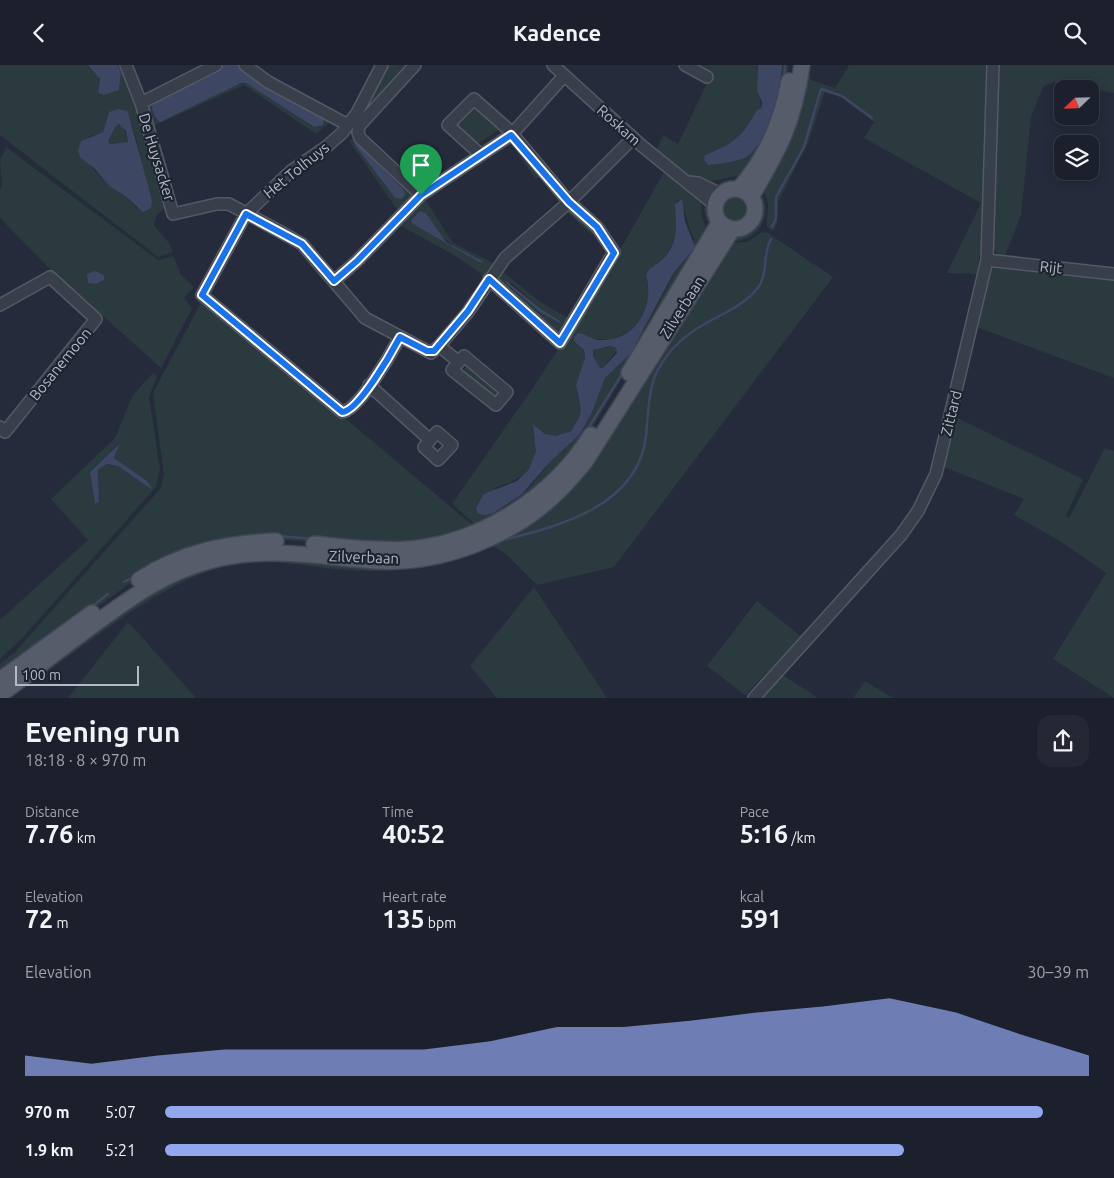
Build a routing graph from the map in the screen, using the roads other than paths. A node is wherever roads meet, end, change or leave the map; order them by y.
1 (126, 65) edge
2 (216, 65) edge
3 (245, 65) edge
4 (382, 65) edge
5 (414, 65) edge
6 (553, 65) edge
7 (792, 65) edge
8 (802, 65) edge
9 (993, 65) edge
10 (689, 66) edge
11 (564, 76) junction
12 (707, 77) dead end
13 (141, 103) junction
14 (353, 128) junction
15 (511, 135) junction
16 (633, 138) junction
17 (481, 155) junction
18 (745, 193) junction
19 (421, 195) junction
20 (718, 199) junction
21 (569, 202) junction
22 (246, 214) junction
23 (725, 226) junction
24 (988, 260) junction
25 (1114, 274) edge
26 (489, 279) junction
27 (334, 281) junction
28 (0, 305) edge
29 (400, 337) junction
30 (439, 346) junction
31 (458, 362) junction
32 (369, 385) junction
33 (3, 430) edge
34 (430, 440) dead end
35 (0, 680) edge
36 (0, 695) edge
37 (754, 698) edge

1 - 13 street, De Huysacker
2 - 13 street
3 - 14 street
4 - 14 street
5 - 14 street
6 - 11 street, Roskam
7 - 18 main road
8 - 18 main road
9 - 24 street, Zittard
10 - 12 street
11 - 15 street
11 - 16 street, Roskam
13 - 22 street, De Huysacker
14 - 19 street
14 - 22 street, Het Tolhuys
15 - 17 street
15 - 17 street
15 - 21 street
16 - 20 street, Roskam
16 - 21 street
17 - 19 street
18 - 20 main road
18 - 23 main road
19 - 27 street
20 - 23 main road
21 - 26 street
21 - 26 street
22 - 27 street, De Huysacker
22 - 32 street, Het Tolhuys
23 - 35 main road, Zilverbaan
23 - 36 main road, Zilverbaan
24 - 25 street, Rijt
24 - 37 street, Zittard
26 - 30 street
27 - 29 street, De Huysacker
28 - 33 street, Bosanemoon
29 - 30 street, De Huysacker
29 - 32 street
30 - 31 street
31 - 31 street
32 - 34 street

